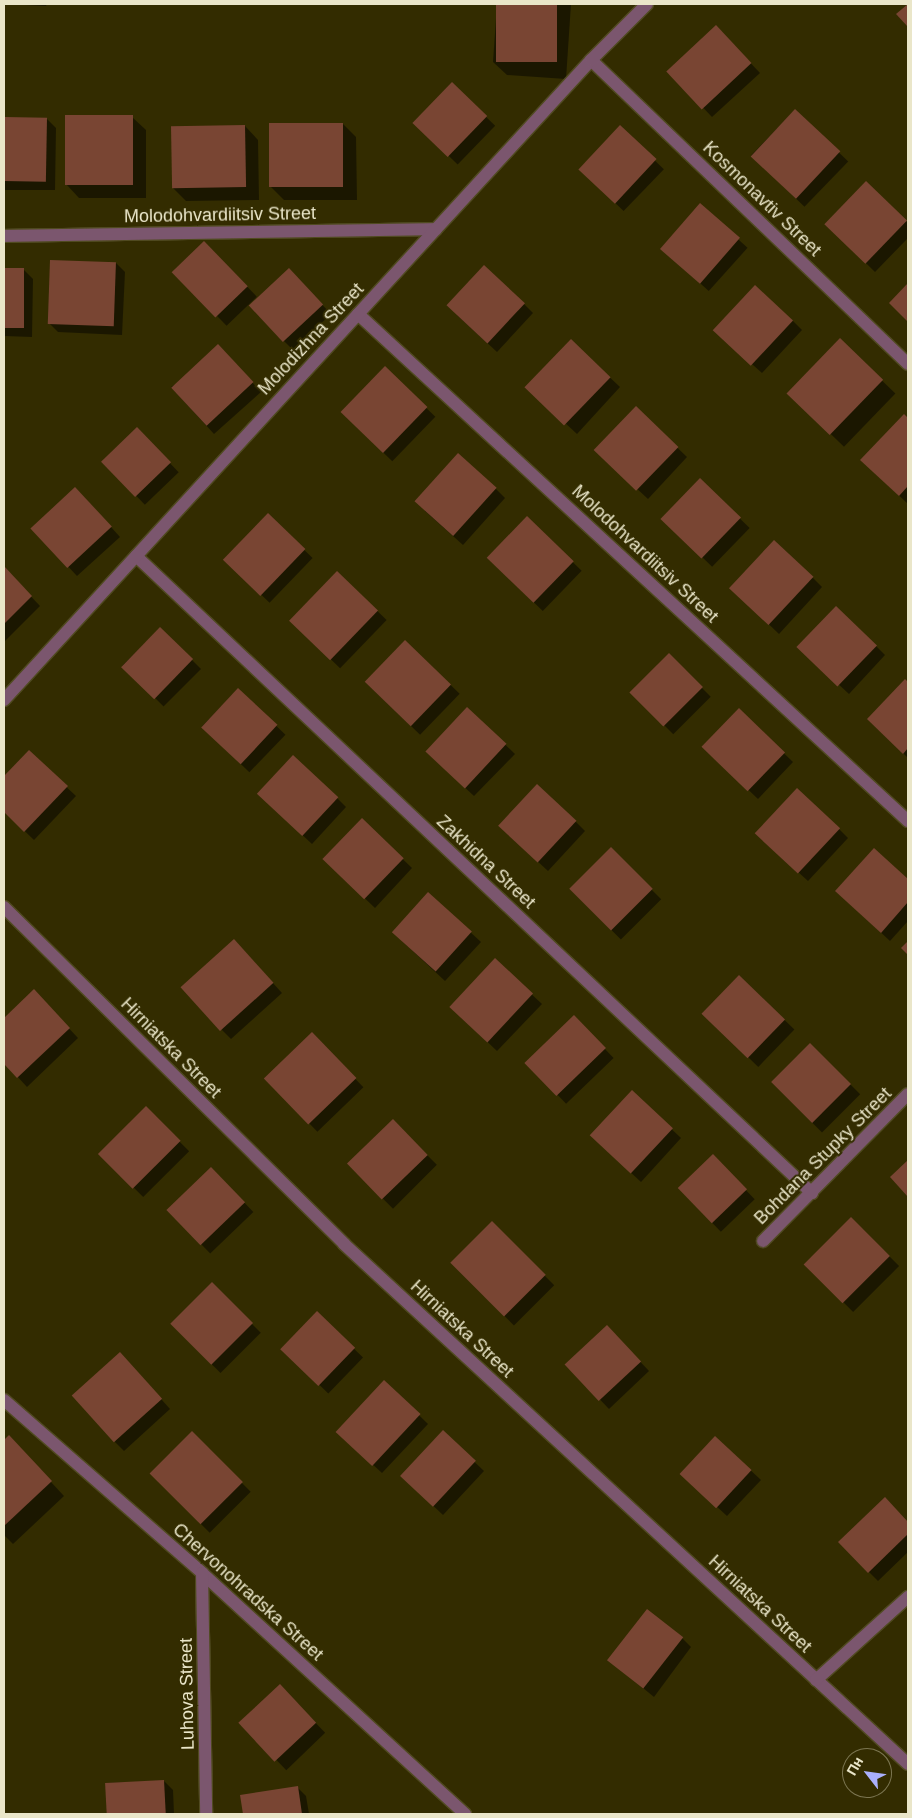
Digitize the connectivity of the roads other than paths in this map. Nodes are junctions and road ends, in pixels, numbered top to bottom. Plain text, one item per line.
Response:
1 (647, 4) edge
2 (591, 60) junction
3 (436, 229) junction
4 (4, 236) edge
5 (358, 314) junction
6 (908, 364) edge
7 (136, 556) junction
8 (4, 700) edge
9 (908, 820) edge
10 (4, 907) edge
11 (908, 1094) edge
12 (812, 1193) junction
13 (763, 1242) dead end
14 (4, 1400) edge
15 (202, 1573) junction
16 (908, 1597) edge
17 (816, 1680) junction
18 (908, 1764) edge
19 (206, 1814) edge
20 (465, 1814) edge

1 - 2 street, Molodizhna Street
2 - 3 street, Molodizhna Street
2 - 6 street, Kosmonavtiv Street
3 - 4 street, Molodohvardiitsiv Street
3 - 5 street, Molodizhna Street
5 - 7 street, Molodizhna Street
5 - 9 street, Molodohvardiitsiv Street
7 - 8 street, Molodizhna Street
7 - 12 street, Zakhidna Street
10 - 17 street, Hirniatska Street
11 - 12 street, Bohdana Stupky Street
12 - 13 street, Bohdana Stupky Street
14 - 15 street, Chervonohradska Street
15 - 19 street, Luhova Street
15 - 20 street, Chervonohradska Street
16 - 17 street
17 - 18 street, Hirniatska Street

